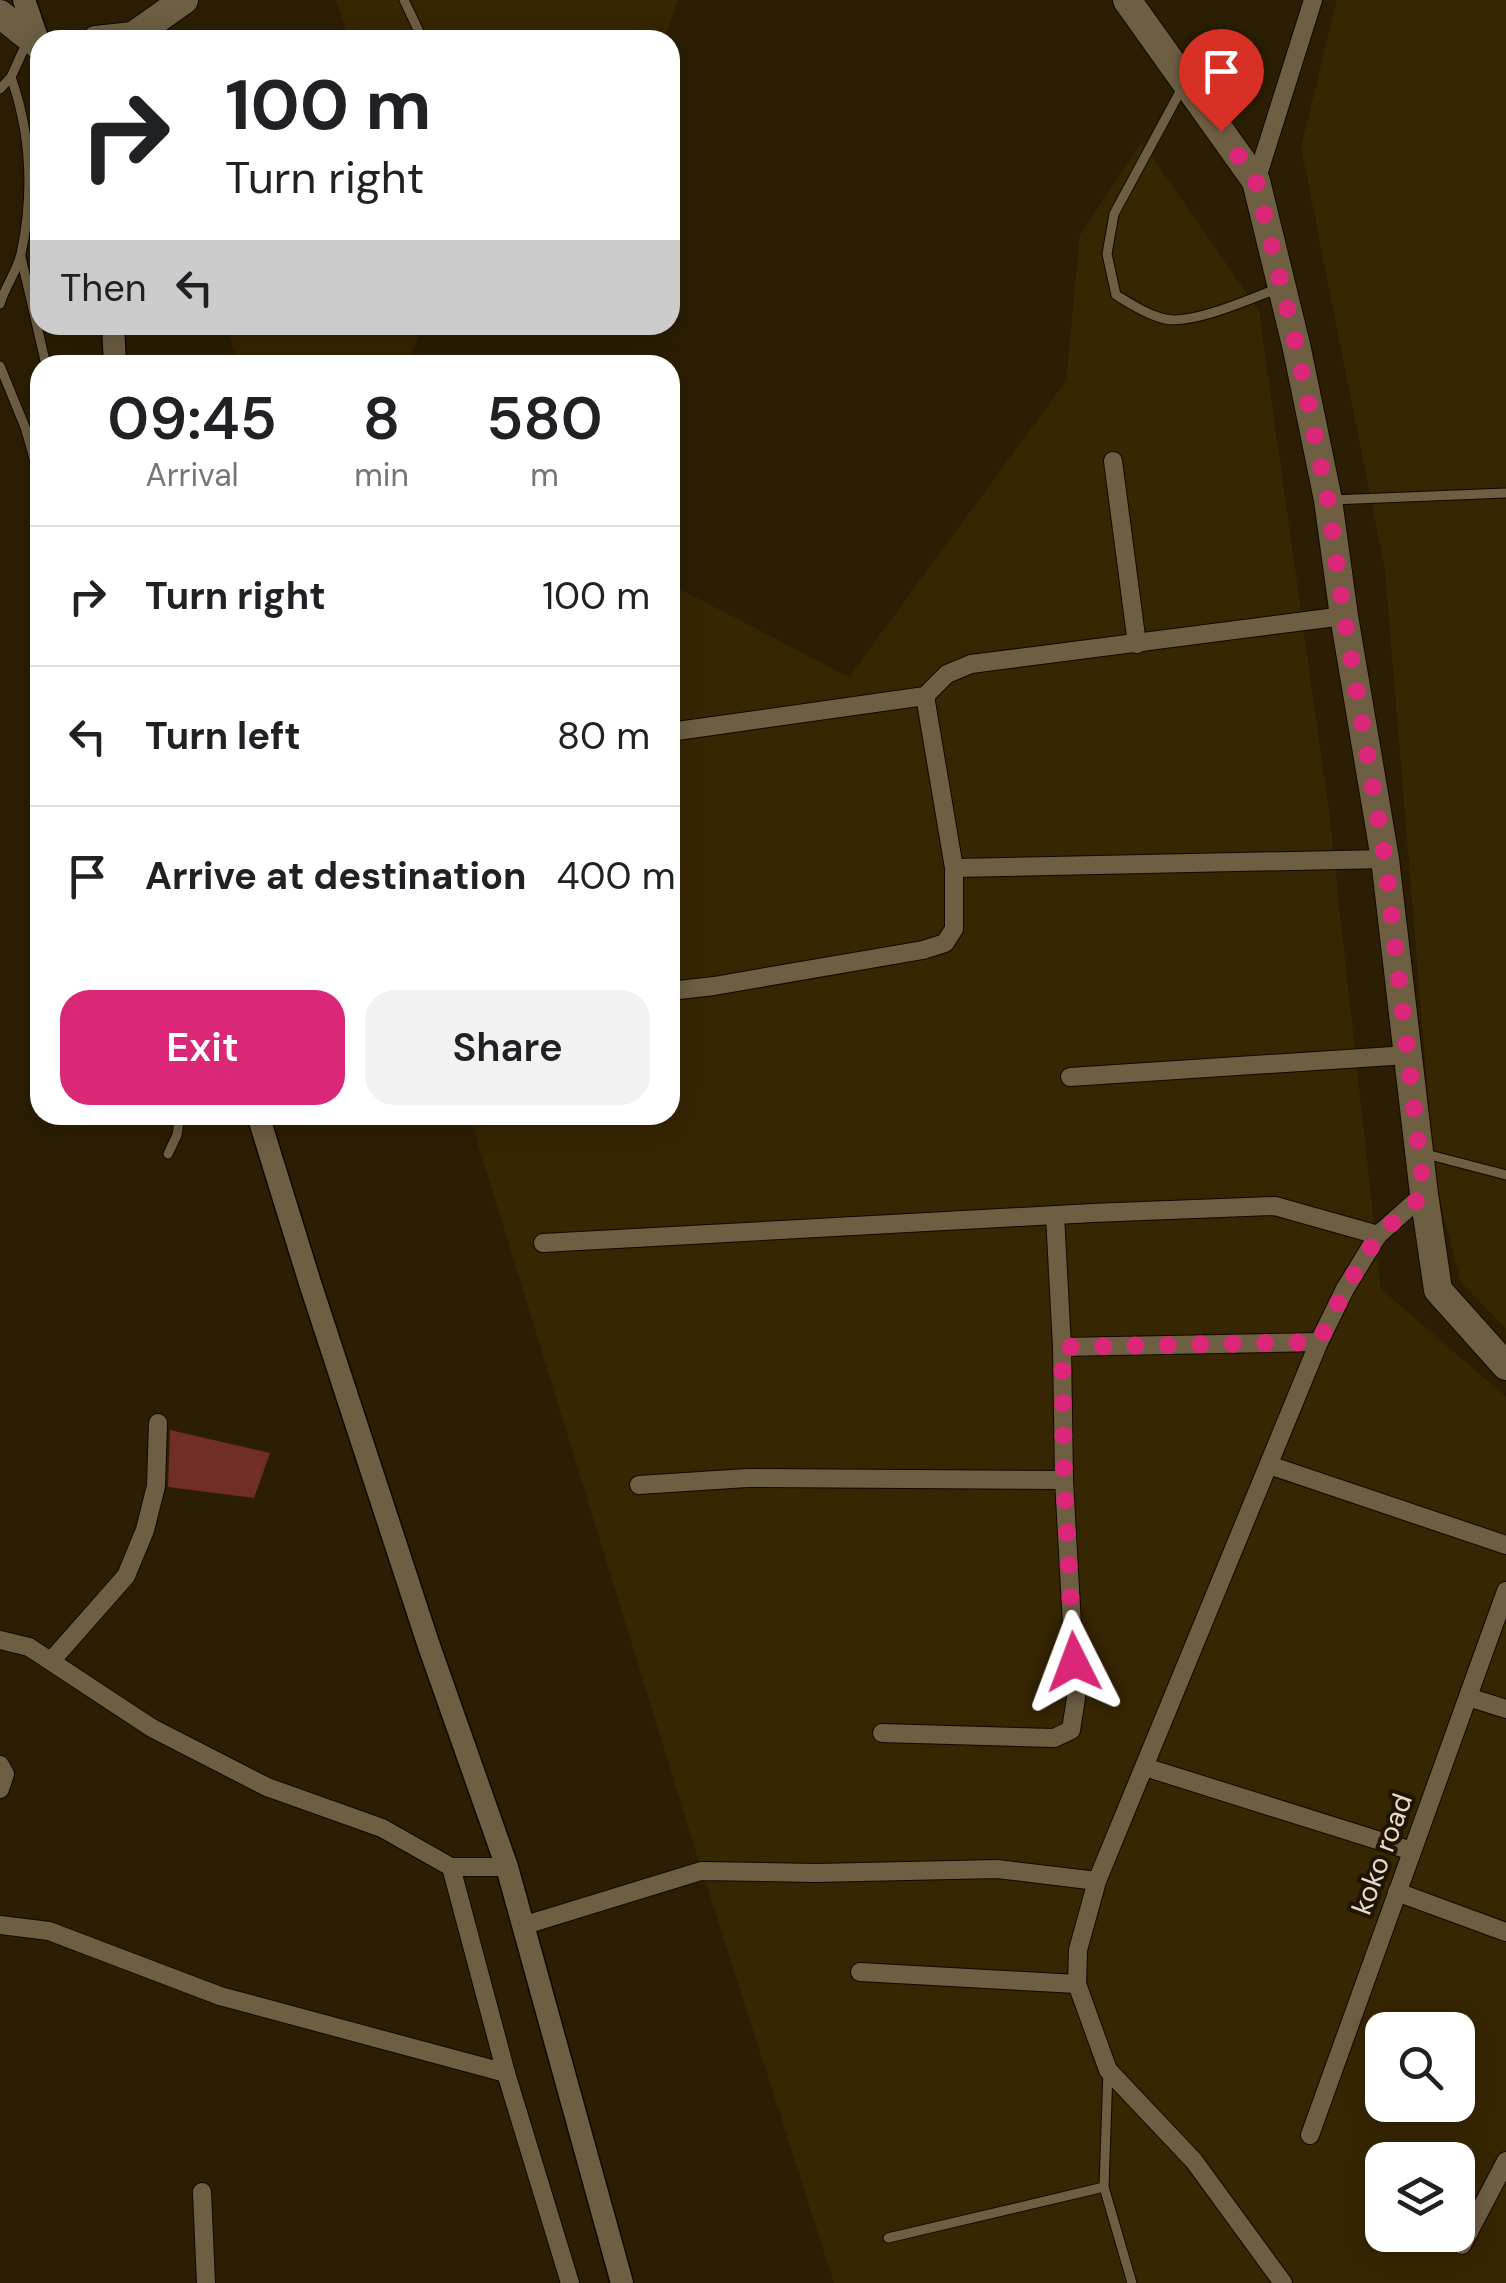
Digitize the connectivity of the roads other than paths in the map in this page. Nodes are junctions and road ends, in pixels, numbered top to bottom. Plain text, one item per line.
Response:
1 (24, 0) edge
2 (184, 0) edge
3 (404, 0) edge
4 (1314, 0) edge
5 (1132, 3) edge
6 (0, 14) edge
7 (33, 30) edge
8 (142, 30) edge
9 (418, 30) edge
10 (30, 38) edge
11 (30, 52) edge
12 (11, 77) junction
13 (1186, 81) junction
14 (0, 89) edge
15 (30, 170) edge
16 (1256, 181) junction
17 (30, 183) edge
18 (20, 257) junction
19 (1282, 287) junction
20 (30, 299) edge
21 (0, 304) edge
22 (0, 366) edge
23 (30, 445) edge
24 (1113, 461) dead end
25 (1506, 493) edge
26 (1328, 500) junction
27 (1344, 616) junction
28 (1136, 644) junction
29 (926, 696) junction
30 (680, 731) edge
31 (1385, 859) junction
32 (954, 868) junction
33 (680, 990) edge
34 (1408, 1055) junction
35 (1070, 1077) dead end
36 (179, 1125) edge
37 (261, 1125) edge
38 (1419, 1152) junction
39 (168, 1154) dead end
40 (1506, 1175) edge
41 (1424, 1194) junction
42 (1055, 1215) junction
43 (1378, 1236) junction
44 (543, 1243) dead end
45 (1319, 1342) junction
46 (1062, 1347) junction
47 (1506, 1366) edge
48 (158, 1423) dead end
49 (1269, 1464) junction
50 (1064, 1480) junction
51 (639, 1485) dead end
52 (1506, 1545) edge
53 (1506, 1591) edge
54 (0, 1640) edge
55 (52, 1660) junction
56 (1468, 1696) junction
57 (1506, 1709) edge
58 (882, 1733) dead end
59 (0, 1764) edge
60 (1144, 1766) junction
61 (0, 1789) edge
62 (1412, 1852) junction
63 (450, 1867) junction
64 (507, 1867) junction
65 (1097, 1881) junction
66 (1397, 1892) junction
67 (0, 1925) edge
68 (522, 1926) junction
69 (1506, 1932) edge
70 (860, 1972) dead end
71 (1077, 1984) junction
72 (1108, 2070) junction
73 (506, 2074) junction
74 (1310, 2135) dead end
75 (1506, 2161) edge
76 (1104, 2187) junction
77 (202, 2192) dead end
78 (1475, 2219) edge
79 (888, 2238) dead end
80 (206, 2283) edge
81 (570, 2283) edge
82 (622, 2283) edge
83 (1132, 2283) edge
84 (1282, 2283) edge

1 - 7 street
2 - 8 main road
3 - 9 lane
4 - 16 street
5 - 13 main road
6 - 10 main road
11 - 12 lane
12 - 14 lane
12 - 15 lane
13 - 16 main road
13 - 19 lane
16 - 19 main road
17 - 18 lane
18 - 20 lane
18 - 21 lane
19 - 26 main road
22 - 23 lane
24 - 28 street
25 - 26 lane
26 - 27 main road
27 - 28 street
27 - 31 main road
28 - 29 street
29 - 30 street
29 - 32 street
31 - 32 street
31 - 34 main road
32 - 33 street
34 - 35 street
34 - 38 main road
36 - 39 lane
37 - 64 street
38 - 40 lane
38 - 41 main road
41 - 43 street
41 - 47 main road
42 - 43 street
42 - 44 street
42 - 46 street
43 - 45 street
45 - 46 street
45 - 49 street
46 - 50 street
48 - 55 street
49 - 52 street
49 - 60 street
50 - 51 street
50 - 58 street
53 - 56 street, koko road
54 - 55 street
55 - 63 street
56 - 57 street
56 - 62 street, koko road
59 - 61 street
60 - 62 street
60 - 65 street
62 - 66 street, koko road
63 - 64 street
63 - 73 street
64 - 68 street
65 - 68 street
65 - 71 street
66 - 69 street
66 - 74 street, koko road
67 - 73 street
68 - 82 street
70 - 71 street
71 - 72 street
72 - 76 lane
72 - 84 street
73 - 81 street
75 - 78 street
76 - 79 lane
76 - 83 lane
77 - 80 street

